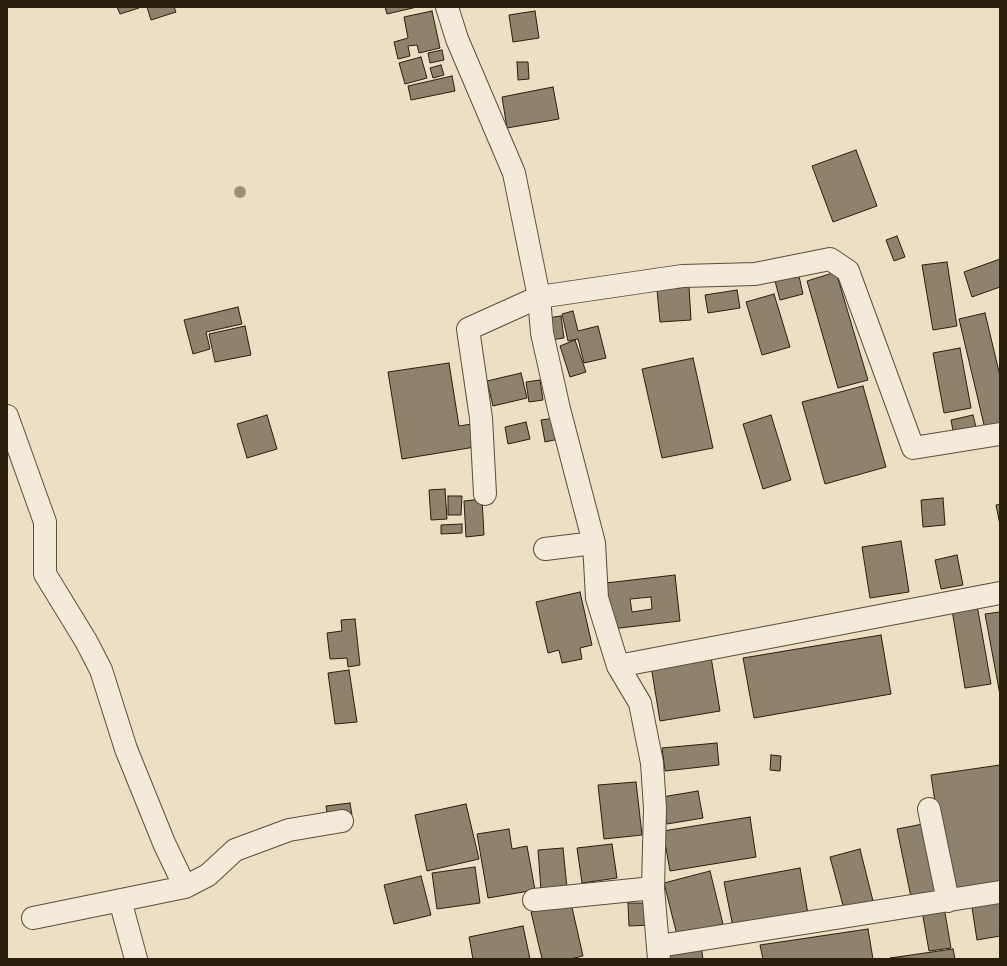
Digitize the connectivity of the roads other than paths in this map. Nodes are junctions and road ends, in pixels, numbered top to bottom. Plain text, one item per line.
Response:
1 (448, 7) edge
2 (539, 297) junction
3 (7, 416) edge
4 (1000, 434) edge
5 (485, 494) dead end
6 (594, 542) junction
7 (545, 549) dead end
8 (1000, 593) edge
9 (618, 666) junction
10 (929, 809) dead end
11 (342, 821) dead end
12 (185, 887) junction
13 (653, 888) junction
14 (1000, 892) edge
15 (120, 900) junction
16 (534, 900) dead end
17 (948, 901) junction
18 (33, 918) dead end
19 (660, 953) edge
20 (136, 959) edge

1 - 2 street
2 - 4 street
2 - 5 street
2 - 6 street
3 - 12 street
6 - 7 street
6 - 9 street
8 - 9 street
9 - 13 street
10 - 17 street
11 - 12 street
12 - 15 street
13 - 16 street
13 - 19 street
14 - 17 street
15 - 18 street
15 - 20 street
17 - 19 street

